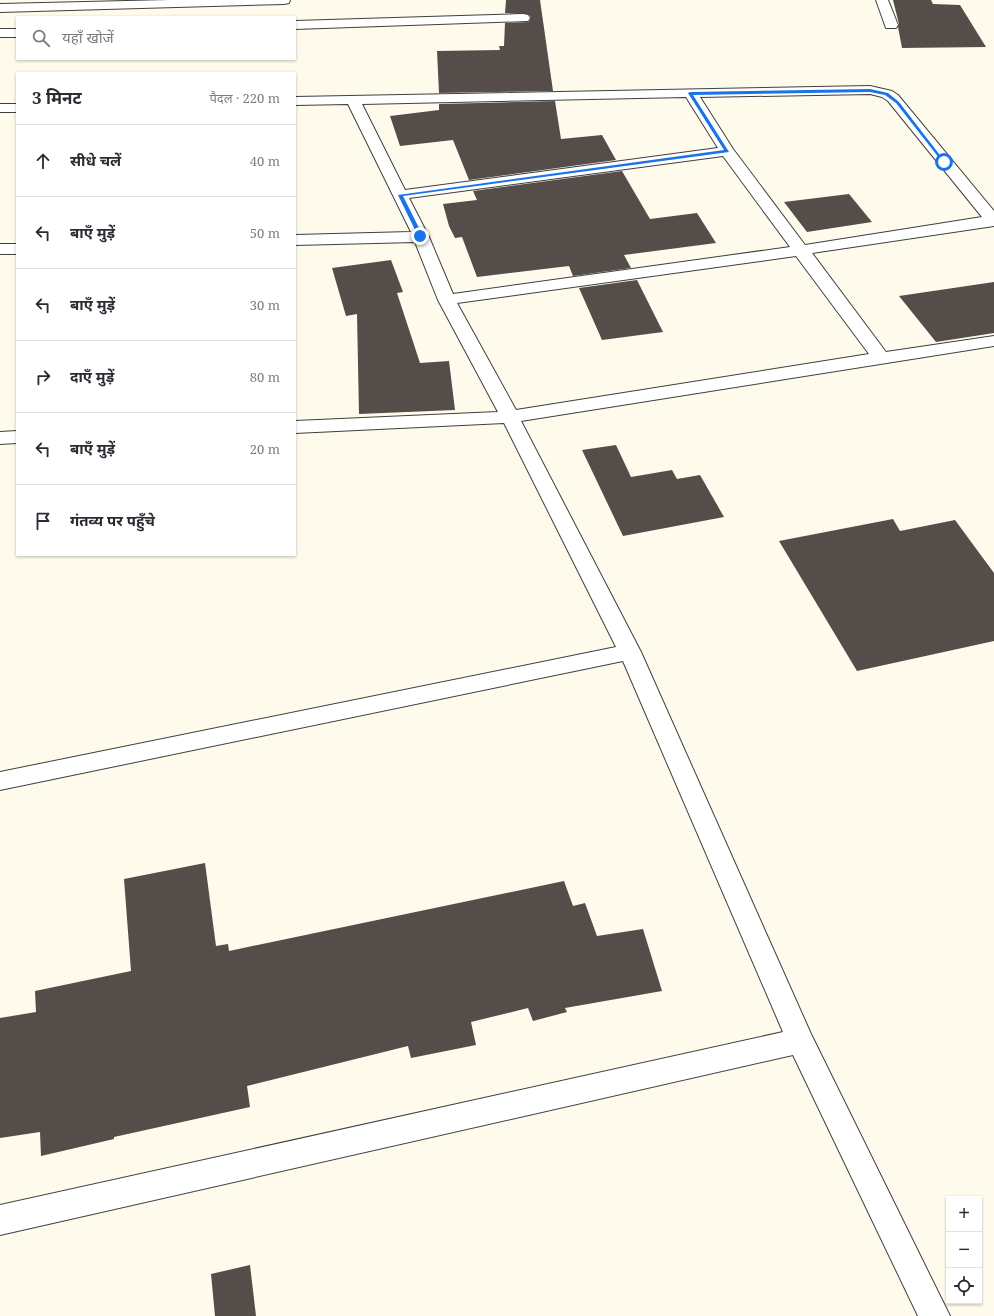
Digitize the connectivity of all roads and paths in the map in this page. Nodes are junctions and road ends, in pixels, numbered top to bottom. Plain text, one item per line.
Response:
1 (284, 0) edge
2 (882, 0) edge
3 (0, 8) edge
4 (105, 8) edge
5 (523, 18) dead end
6 (296, 25) edge
7 (891, 25) dead end
8 (0, 33) edge
9 (16, 33) edge
10 (690, 93) junction
11 (353, 100) junction
12 (296, 101) edge
13 (0, 108) edge
14 (16, 108) edge
15 (727, 151) junction
16 (400, 195) junction
17 (994, 221) edge
18 (420, 236) junction
19 (296, 240) edge
20 (16, 249) edge
21 (0, 250) edge
22 (802, 250) junction
23 (447, 300) junction
24 (994, 341) edge
25 (881, 358) junction
26 (510, 417) junction
27 (296, 427) edge
28 (0, 438) edge
29 (16, 438) edge
30 (630, 652) junction
31 (0, 781) edge
32 (800, 1041) junction
33 (0, 1220) edge
34 (934, 1316) edge

1 - 4 street
2 - 7 street
3 - 4 street
5 - 6 street
8 - 9 street
10 - 11 street
10 - 15 street
10 - 17 street
11 - 12 street
11 - 16 street
13 - 14 street
15 - 16 street
15 - 22 street
16 - 18 street
17 - 22 street
18 - 19 street
18 - 23 street
20 - 21 street
22 - 23 street
22 - 25 street
23 - 26 street
24 - 25 street
25 - 26 street
26 - 27 street
26 - 30 street
28 - 29 street
30 - 31 street
30 - 32 street
32 - 33 street
32 - 34 street

